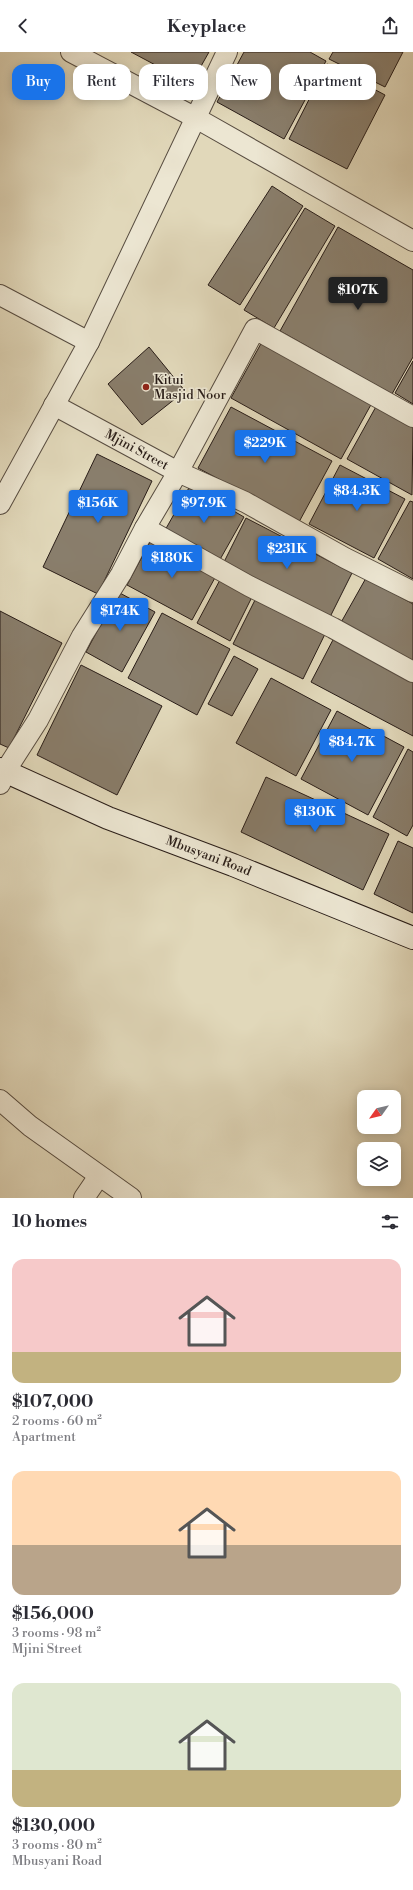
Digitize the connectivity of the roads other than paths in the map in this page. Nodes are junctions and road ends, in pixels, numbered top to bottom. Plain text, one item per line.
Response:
1 (71, 52) edge
2 (227, 52) edge
3 (196, 118) junction
4 (413, 241) edge
5 (0, 295) edge
6 (89, 342) junction
7 (54, 405) junction
8 (413, 417) edge
9 (178, 472) junction
10 (0, 504) edge
11 (145, 528) junction
12 (413, 592) edge
13 (413, 672) edge
14 (2, 774) edge
15 (413, 938) edge
16 (0, 1100) edge
17 (99, 1176) junction
18 (84, 1198) edge
19 (131, 1198) edge

1 - 3 street
2 - 3 street
3 - 4 street
3 - 6 street
5 - 6 street
6 - 7 street
7 - 9 street, Mjini Street
7 - 10 street
8 - 9 street
9 - 11 street
9 - 12 street, Mjini Street
11 - 13 street
11 - 14 street
14 - 15 street, Mbusyani Road
16 - 17 street
17 - 18 street
17 - 19 street

